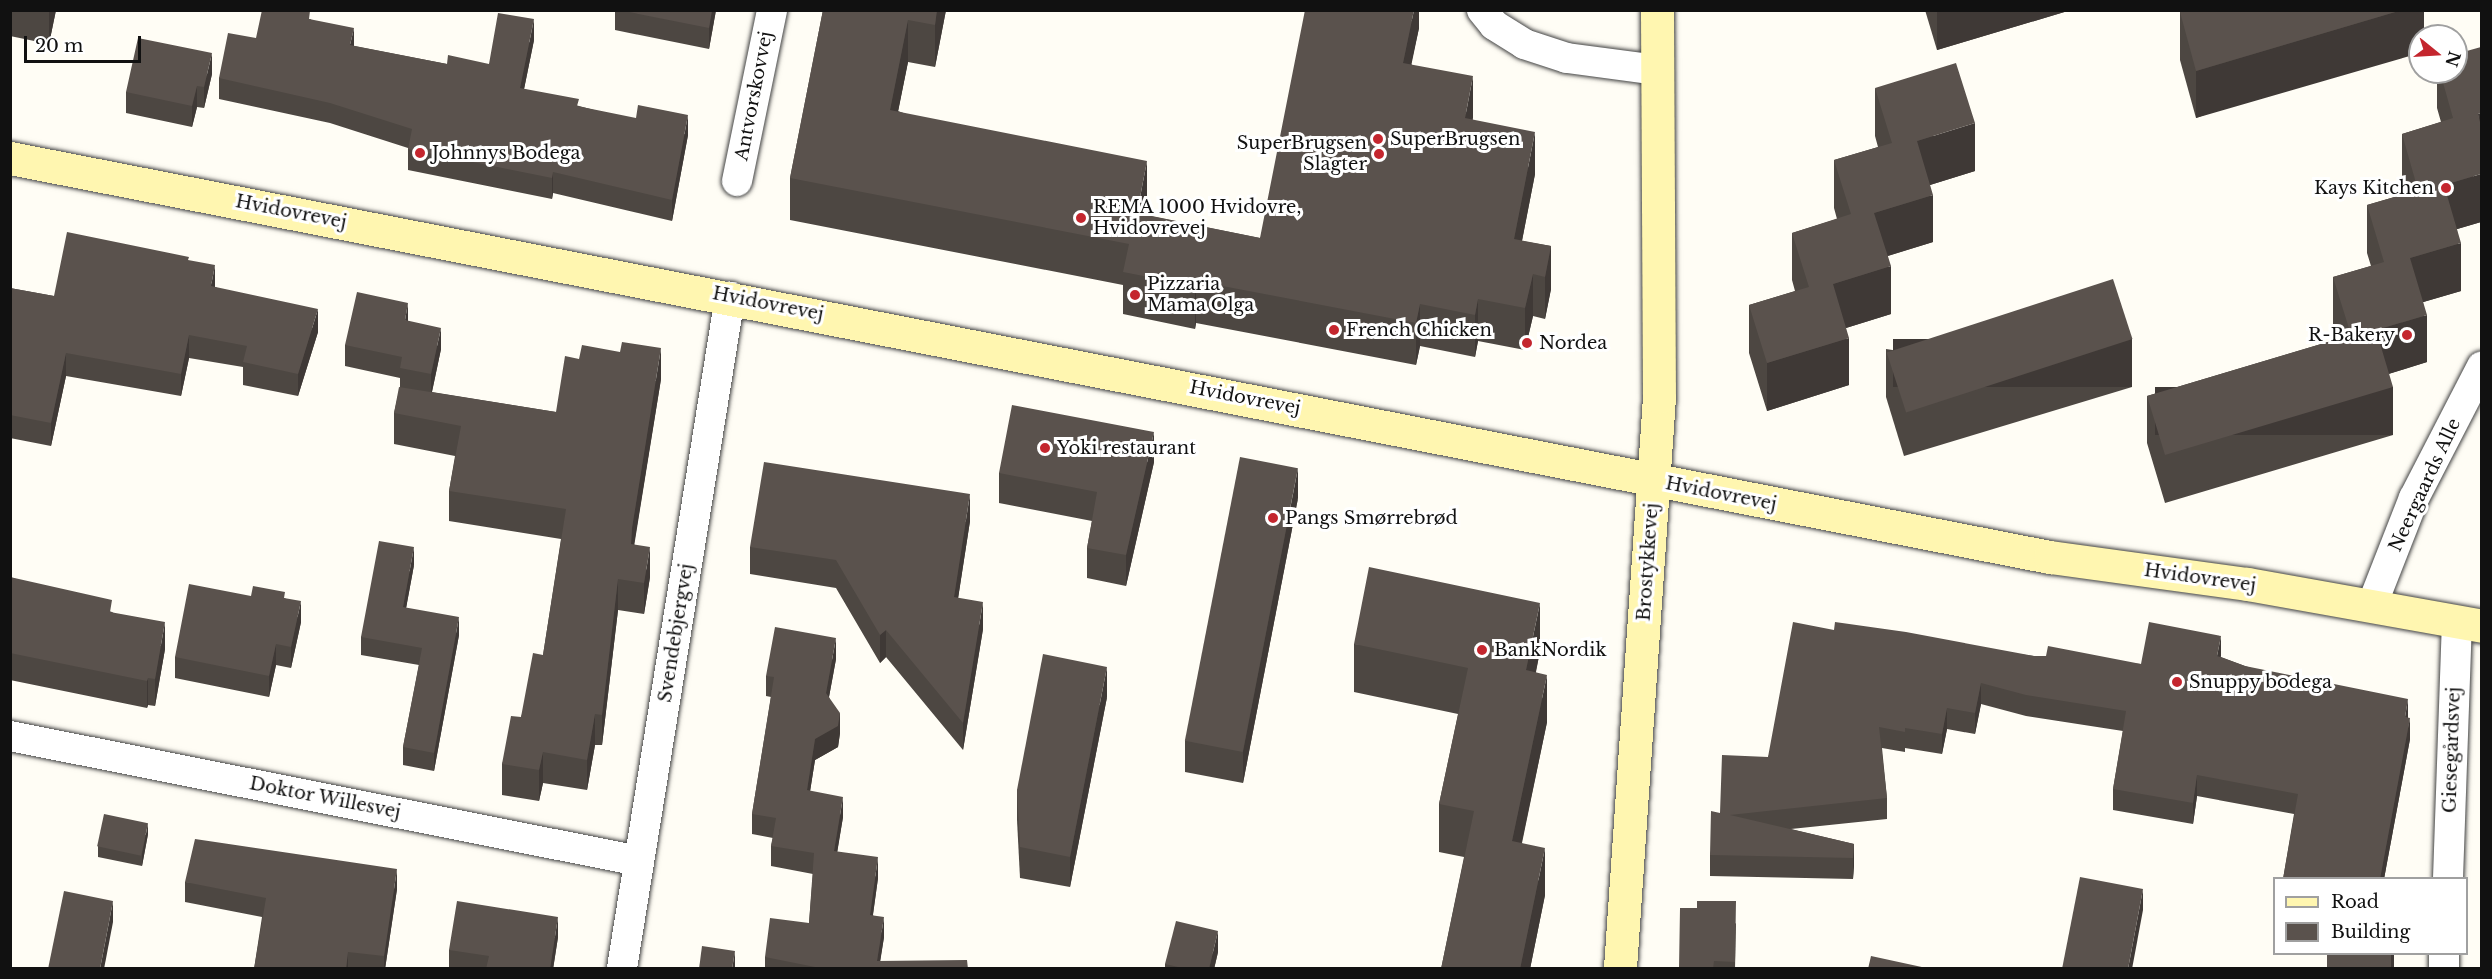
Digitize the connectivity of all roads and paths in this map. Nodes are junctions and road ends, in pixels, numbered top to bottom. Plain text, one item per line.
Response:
1 (772, 10) edge
2 (1482, 10) edge
3 (1657, 10) edge
4 (1658, 70) junction
5 (10, 158) edge
6 (737, 181) dead end
7 (730, 297) junction
8 (2481, 366) edge
9 (1654, 480) junction
10 (2372, 605) junction
11 (2469, 623) edge
12 (10, 736) edge
13 (639, 861) junction
14 (2448, 877) edge
15 (622, 969) edge
16 (1620, 969) edge

1 - 6 street, Antvorskovvej
2 - 4 street
3 - 4 street, Brostykkevej
4 - 9 street, Brostykkevej
5 - 7 street, Hvidovrevej
7 - 9 street, Hvidovrevej
7 - 13 street, Svendebjergvej
8 - 10 street, Neergaards Alle
9 - 10 street, Hvidovrevej
9 - 16 street, Brostykkevej
10 - 11 street, Hvidovrevej
11 - 14 street, Giesegårdsvej
12 - 13 street, Doktor Willesvej
13 - 15 street, Svendebjergvej

